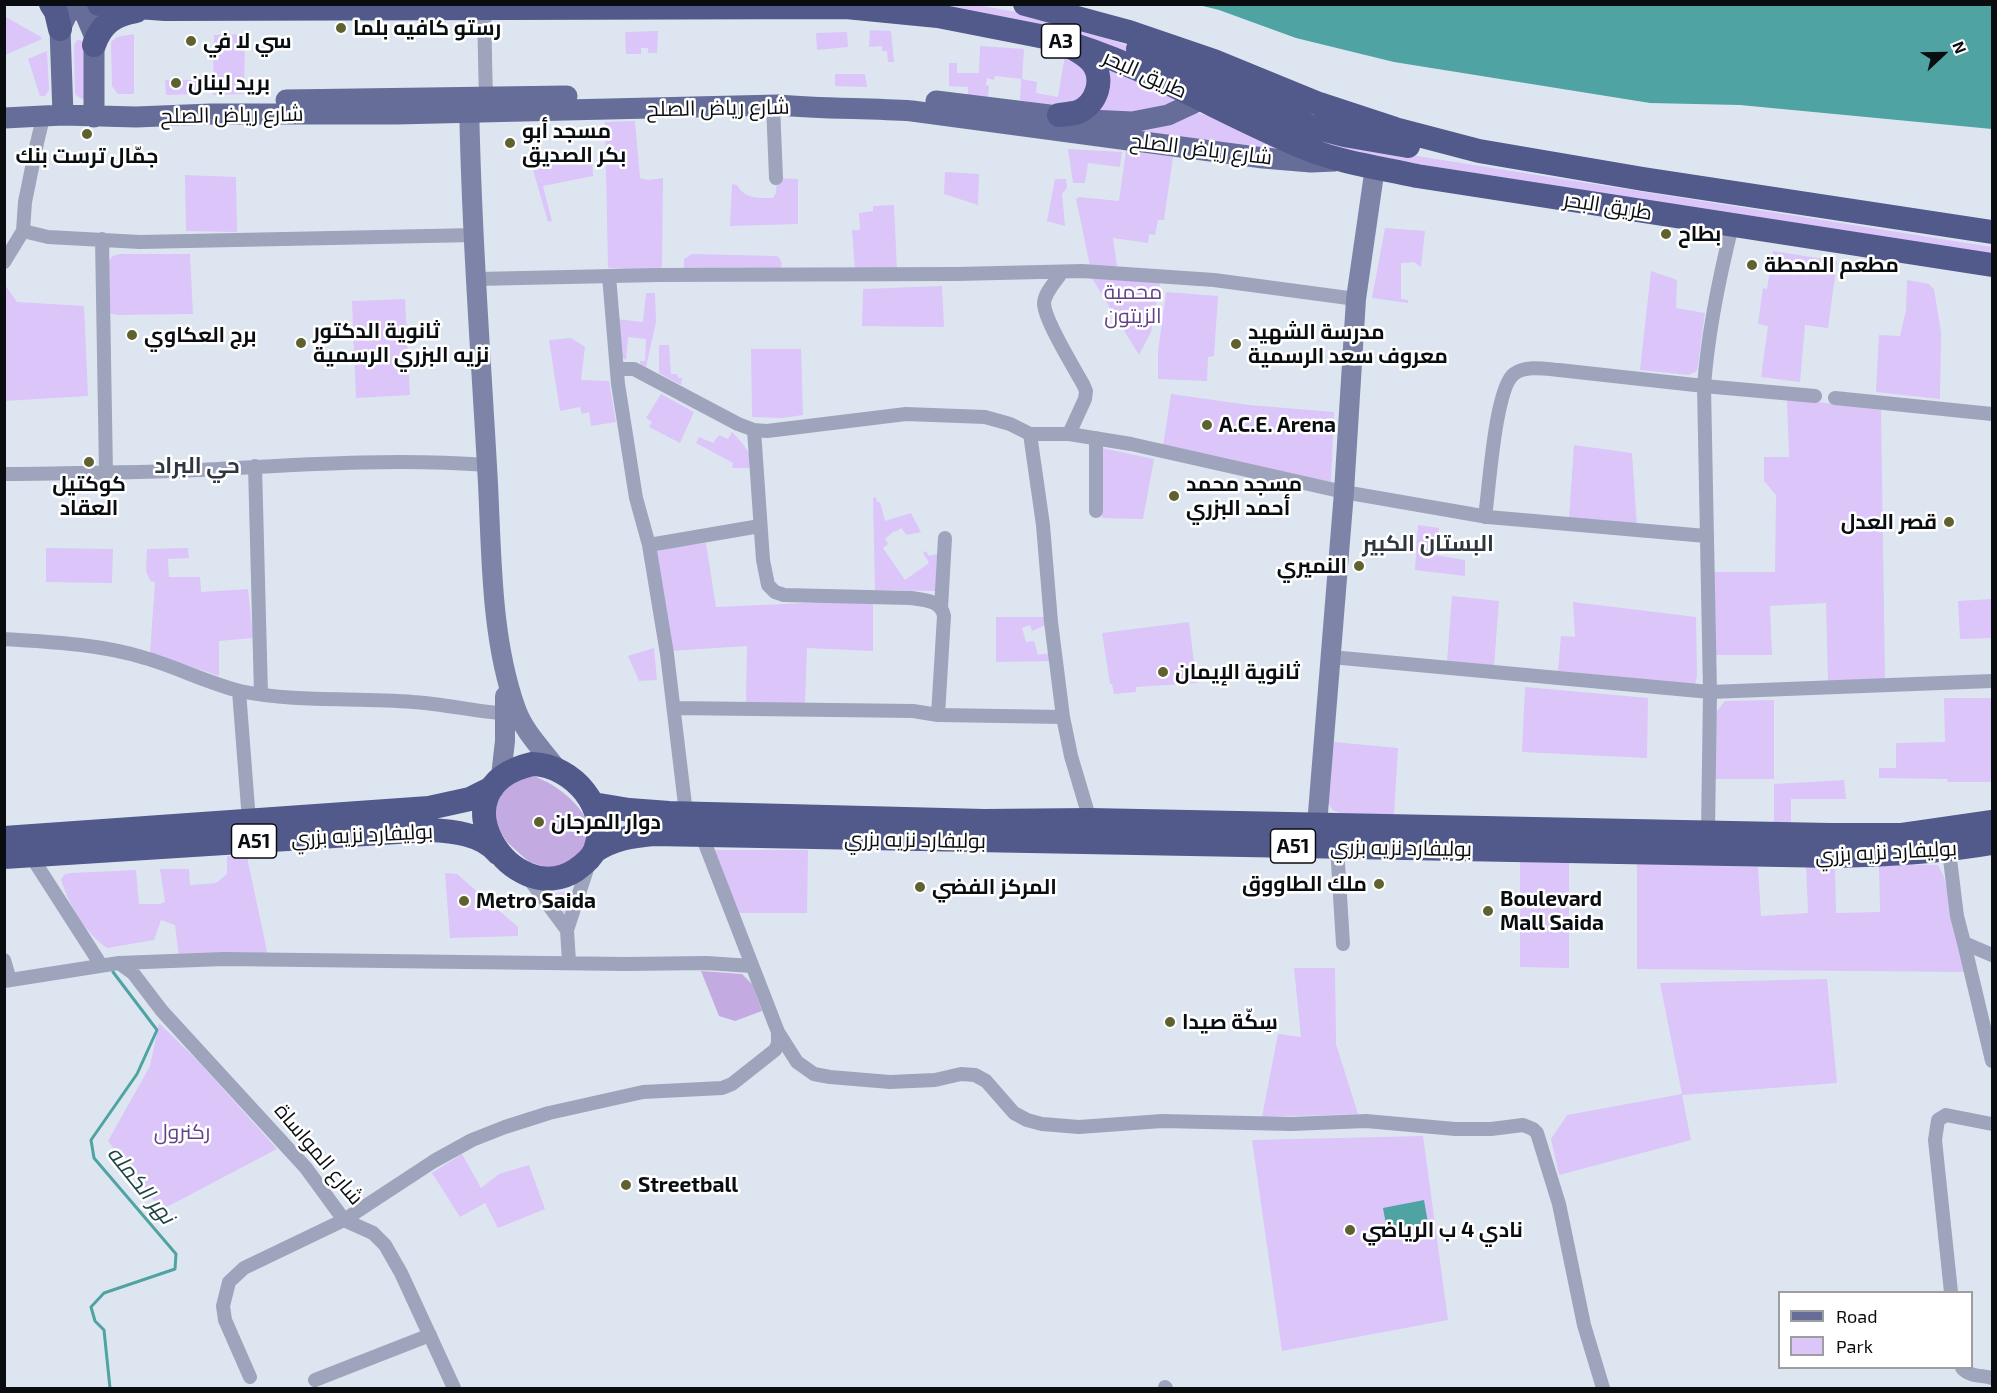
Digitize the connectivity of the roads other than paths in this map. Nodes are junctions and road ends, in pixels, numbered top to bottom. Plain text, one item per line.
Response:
1 (51, 4) edge
2 (76, 4) edge
3 (81, 4) edge
4 (99, 4) edge
5 (1025, 4) edge
6 (578, 7) edge
7 (154, 9) junction
8 (484, 9) junction
9 (1095, 22) junction
10 (60, 32) junction
11 (1054, 39) junction
12 (94, 40) junction
13 (1187, 81) junction
14 (1200, 99) junction
15 (1229, 99) junction
16 (477, 104) junction
17 (773, 105) junction
18 (4, 106) edge
19 (94, 110) junction
20 (58, 112) junction
21 (4, 118) edge
22 (1048, 119) junction
23 (1479, 151) junction
24 (1366, 165) junction
25 (776, 178) dead end
26 (1732, 226) junction
27 (23, 231) junction
28 (1992, 232) edge
29 (475, 235) junction
30 (102, 239) junction
31 (4, 262) edge
32 (1992, 265) edge
33 (1062, 272) junction
34 (609, 276) junction
35 (477, 279) junction
36 (1356, 298) junction
37 (617, 369) junction
38 (1704, 386) junction
39 (1815, 396) dead end
40 (1834, 398) dead end
41 (1992, 414) edge
42 (754, 430) junction
43 (1030, 434) junction
44 (1069, 434) junction
45 (1096, 438) junction
46 (487, 465) junction
47 (255, 466) junction
48 (106, 473) junction
49 (4, 474) edge
50 (1344, 492) junction
51 (1096, 511) dead end
52 (1485, 517) junction
53 (760, 526) junction
54 (1706, 536) junction
55 (945, 538) dead end
56 (649, 545) junction
57 (941, 608) junction
58 (4, 639) edge
59 (1331, 657) junction
60 (1992, 681) edge
61 (239, 690) junction
62 (1710, 692) junction
63 (261, 694) junction
64 (674, 708) junction
65 (512, 714) junction
66 (938, 716) junction
67 (1063, 717) junction
68 (557, 769) junction
69 (497, 782) junction
70 (593, 804) junction
71 (687, 813) junction
72 (1090, 820) junction
73 (249, 821) junction
74 (1992, 822) edge
75 (1317, 825) junction
76 (1708, 832) junction
77 (702, 836) junction
78 (15, 839) edge
79 (1992, 843) edge
80 (1337, 847) junction
81 (1949, 851) junction
82 (498, 853) junction
83 (592, 855) junction
84 (4, 857) edge
85 (522, 872) junction
86 (567, 930) junction
87 (1964, 943) junction
88 (1343, 944) dead end
89 (1992, 955) edge
90 (4, 960) edge
91 (569, 962) junction
92 (119, 963) junction
93 (100, 965) junction
94 (752, 966) junction
95 (7, 981) edge
96 (778, 1032) junction
97 (1992, 1061) edge
98 (1992, 1124) edge
99 (344, 1220) junction
100 (1951, 1291) edge
101 (430, 1335) junction
102 (1963, 1369) edge
103 (250, 1377) dead end
104 (1992, 1378) edge
105 (315, 1380) dead end
106 (454, 1389) edge
107 (1603, 1389) edge

1 - 10 highway
2 - 10 main road
3 - 12 main road
4 - 7 highway, طريق البحر / A3
5 - 9 highway, طريق البحر / A3
6 - 8 highway, طريق البحر / A3
6 - 11 highway, طريق البحر / A3
7 - 8 highway, طريق البحر / A3
7 - 12 highway
8 - 16 street
9 - 13 highway
9 - 23 highway, طريق البحر / A3
10 - 12 main road
10 - 20 main road
11 - 13 highway, طريق البحر / A3
11 - 22 highway
12 - 19 main road
13 - 14 highway, طريق البحر / A3
13 - 15 highway
14 - 15 highway, طريق البحر / A3
14 - 22 main road, شارع رياض الصلح
15 - 23 highway
15 - 24 highway, طريق البحر / A3
16 - 17 main road, شارع رياض الصلح
16 - 19 main road, شارع رياض الصلح
16 - 22 main road, شارع رياض الصلح
16 - 29 street
17 - 22 main road, شارع رياض الصلح
17 - 25 street
18 - 20 main road, شارع رياض الصلح
19 - 20 main road, شارع رياض الصلح
20 - 21 main road, شارع رياض الصلح
20 - 27 street
22 - 24 main road, شارع رياض الصلح
23 - 28 highway, طريق البحر / A3
24 - 26 highway, طريق البحر / A3
24 - 36 street
26 - 32 highway, طريق البحر / A3
26 - 38 street
27 - 30 street
27 - 31 street
29 - 30 street
29 - 35 street
30 - 48 street
33 - 34 street
33 - 36 street
33 - 44 street
34 - 35 street
34 - 37 street
35 - 46 street
36 - 50 street
37 - 42 street
37 - 56 street
38 - 39 street
38 - 52 street
38 - 54 street
40 - 41 street
42 - 43 street
42 - 53 street
43 - 44 street
43 - 67 street
44 - 45 street
45 - 50 street
45 - 51 street
46 - 47 street
46 - 65 street
47 - 48 street
47 - 63 street
48 - 49 street
50 - 52 street
50 - 59 street
52 - 54 street
53 - 56 street
53 - 57 street
54 - 62 street
55 - 57 street
56 - 64 street
57 - 66 street
58 - 61 street
59 - 62 street
59 - 75 street
60 - 62 street
61 - 63 street
61 - 73 street
62 - 76 street
63 - 65 street
64 - 66 street
64 - 71 street
65 - 68 street
65 - 69 street
66 - 67 street
67 - 72 street
68 - 69 highway, A51
68 - 70 highway
69 - 73 highway, بوليفارد نزيه بزري / A51
69 - 82 highway, A51
70 - 71 highway, بوليفارد نزيه بزري / A51
70 - 83 highway
71 - 72 highway, بوليفارد نزيه بزري / A51
72 - 75 highway, بوليفارد نزيه بزري / A51
73 - 78 highway, بوليفارد نزيه بزري / A51
74 - 76 highway, بوليفارد نزيه بزري / A51
75 - 76 highway, بوليفارد نزيه بزري / A51
77 - 80 highway, بوليفارد نزيه بزري / A51
77 - 83 highway, بوليفارد نزيه بزري / A51
77 - 94 street
78 - 82 highway, بوليفارد نزيه بزري / A51
78 - 84 highway, بوليفارد نزيه بزري / A51
78 - 93 street
79 - 81 highway, بوليفارد نزيه بزري / A51
80 - 81 highway, بوليفارد نزيه بزري / A51
80 - 88 street
81 - 87 street
82 - 85 highway, A51
83 - 85 highway, A51
83 - 86 street
85 - 86 street
86 - 91 street
87 - 89 street
87 - 97 street
90 - 95 street
91 - 92 street
91 - 94 street
92 - 93 street
92 - 99 street, شارع المواساة
93 - 95 street
94 - 96 street
96 - 99 street
96 - 107 street
98 - 100 street
99 - 101 street, شارع المواساة
99 - 103 street
101 - 105 street
101 - 106 street, شارع المواساة
102 - 104 street

